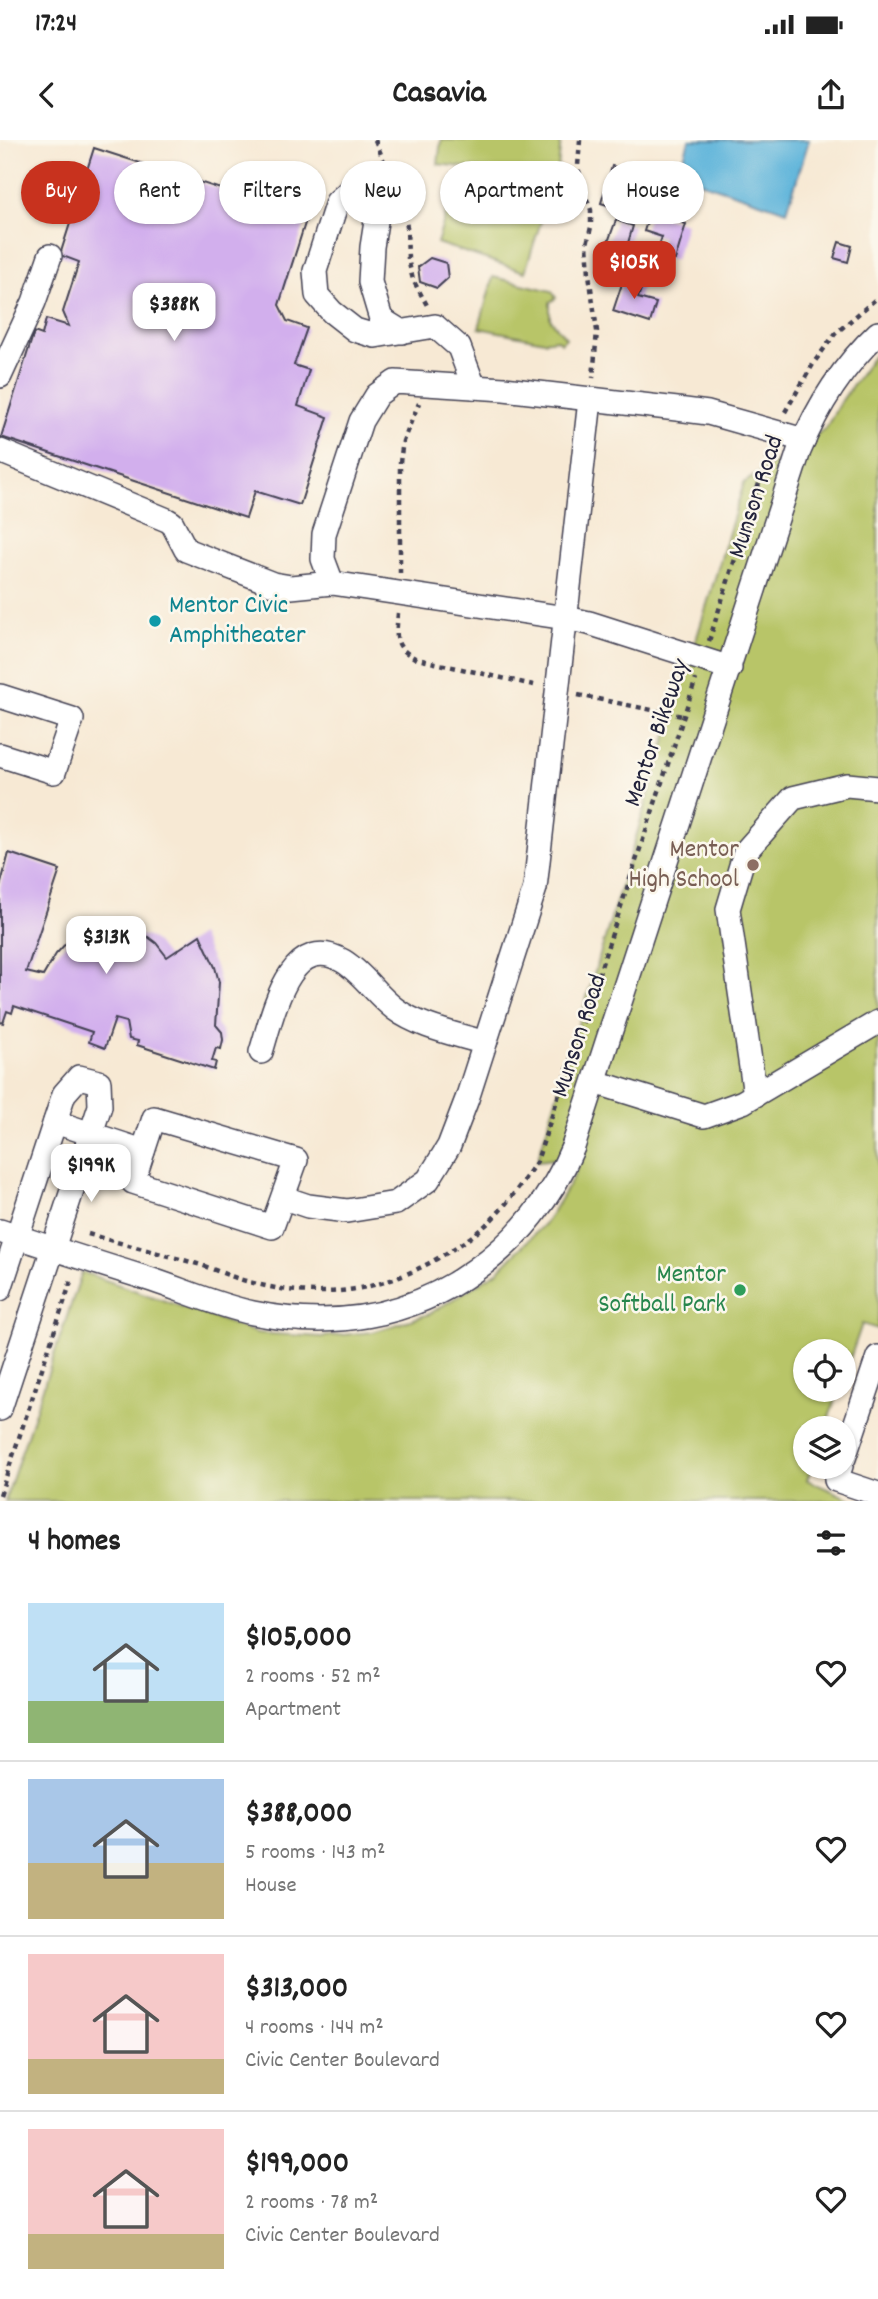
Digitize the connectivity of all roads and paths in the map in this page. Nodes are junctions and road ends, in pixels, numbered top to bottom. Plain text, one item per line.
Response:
1 (374, 140) edge
2 (580, 140) edge
3 (50, 256) dead end
4 (878, 296) edge
5 (435, 327) junction
6 (402, 332) junction
7 (878, 333) edge
8 (0, 376) edge
9 (474, 387) junction
10 (590, 400) junction
11 (775, 433) junction
12 (804, 440) junction
13 (0, 451) edge
14 (332, 583) junction
15 (566, 618) junction
16 (703, 659) junction
17 (730, 668) junction
18 (0, 696) edge
19 (0, 755) edge
20 (878, 788) edge
21 (878, 1021) edge
22 (485, 1043) junction
23 (261, 1052) dead end
24 (595, 1082) junction
25 (755, 1095) junction
26 (55, 1122) junction
27 (91, 1134) junction
28 (143, 1151) junction
29 (284, 1198) junction
30 (9, 1234) edge
31 (85, 1240) dead end
32 (53, 1248) junction
33 (75, 1270) dead end
34 (0, 1289) edge
35 (878, 1357) edge
36 (0, 1409) edge
37 (856, 1422) edge
38 (836, 1479) edge
39 (878, 1494) edge
40 (0, 1496) edge

1 - 5 path
2 - 10 path
3 - 8 street
4 - 11 path, Mentor Bikeway
5 - 6 street
5 - 9 street
6 - 6 street
7 - 12 street, Munson Road
9 - 10 street
9 - 14 street
10 - 11 street
10 - 15 street
11 - 12 street
11 - 16 path, Mentor Bikeway
12 - 17 street, Munson Road
13 - 14 street
14 - 15 street
15 - 16 street
15 - 22 street
16 - 17 street
16 - 31 path, Mentor Bikeway
17 - 24 street, Munson Road
18 - 19 street
20 - 25 street
21 - 25 street
22 - 23 street
22 - 29 street
24 - 25 street
24 - 32 street, Munson Road
26 - 27 street
26 - 27 street
26 - 30 street
27 - 28 street
27 - 32 street
28 - 29 street
28 - 29 street
30 - 32 street, Munson Road
30 - 34 street
32 - 36 street
33 - 40 path
35 - 37 street
38 - 39 street

